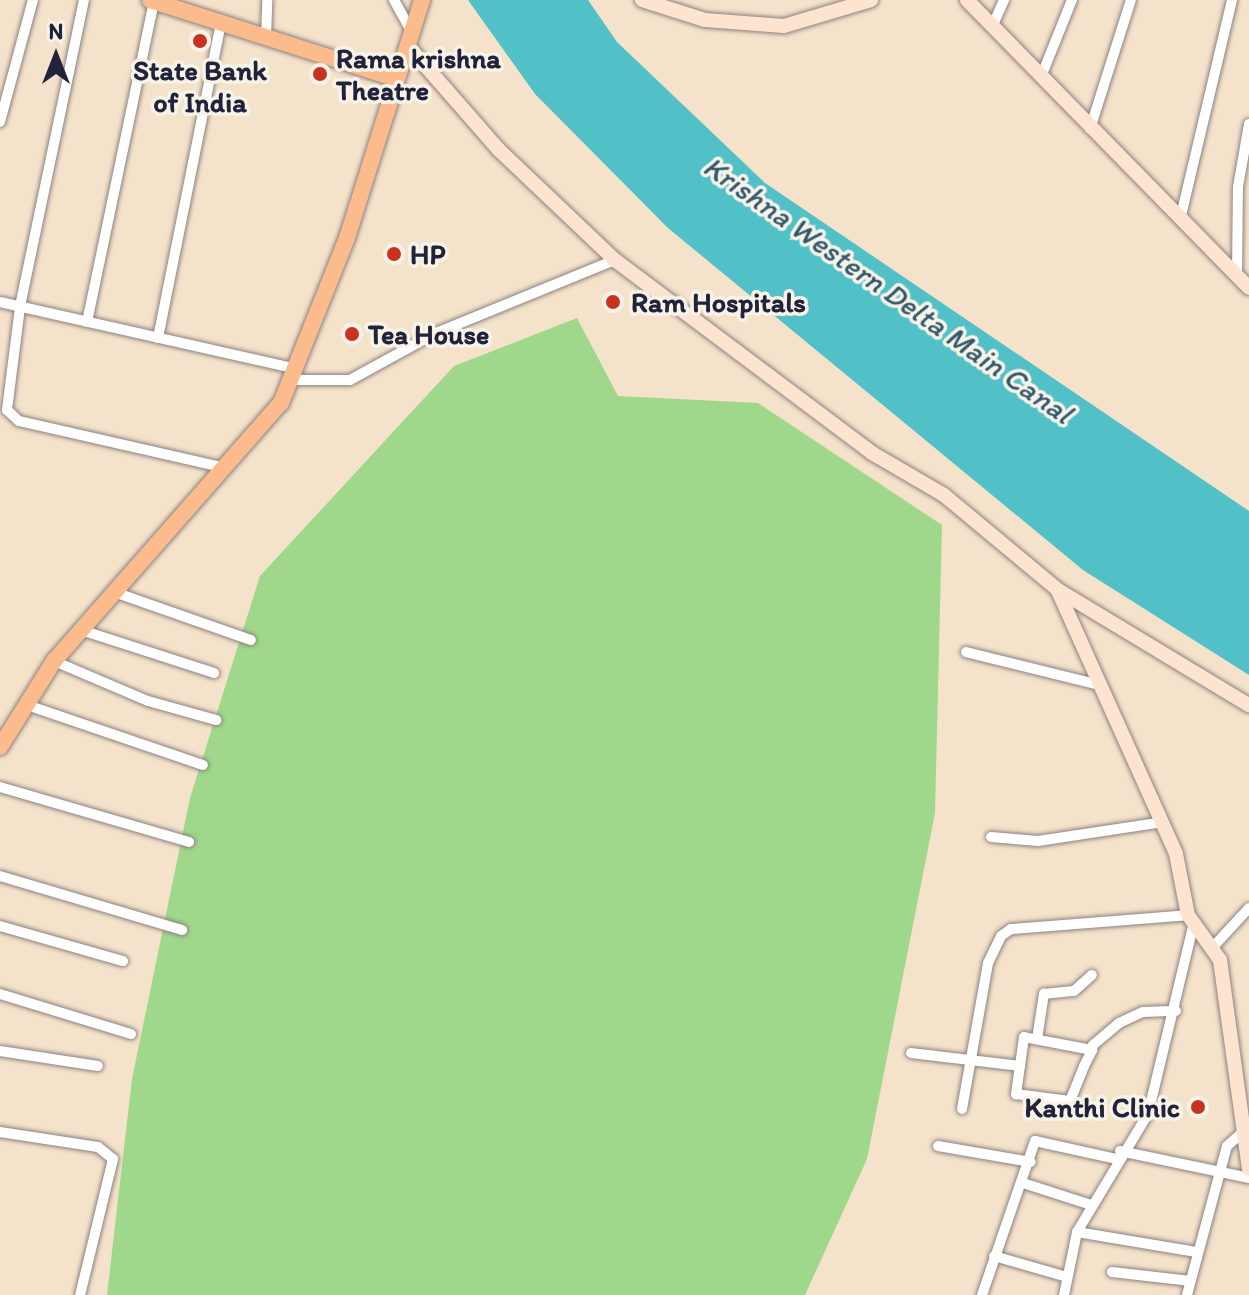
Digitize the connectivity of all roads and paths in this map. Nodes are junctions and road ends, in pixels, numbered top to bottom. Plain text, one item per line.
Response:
1 (33, 0) edge
2 (84, 0) edge
3 (152, 0) edge
4 (267, 0) edge
5 (394, 0) edge
6 (422, 0) edge
7 (642, 0) edge
8 (871, 0) edge
9 (967, 0) edge
10 (1004, 0) edge
11 (1072, 0) edge
12 (1131, 0) edge
13 (1232, 0) edge
14 (221, 23) junction
15 (992, 27) junction
16 (266, 38) junction
17 (410, 39) junction
18 (1041, 77) junction
19 (394, 78) junction
20 (0, 122) edge
21 (1249, 124) edge
22 (1090, 129) junction
23 (1180, 220) junction
24 (615, 260) junction
25 (1237, 276) junction
26 (1249, 288) edge
27 (0, 302) edge
28 (20, 307) junction
29 (87, 322) junction
30 (158, 338) junction
31 (296, 374) junction
32 (228, 468) junction
33 (1058, 590) junction
34 (114, 592) junction
35 (81, 630) junction
36 (251, 640) dead end
37 (966, 652) dead end
38 (54, 661) junction
39 (214, 673) dead end
40 (1095, 684) junction
41 (22, 703) junction
42 (1249, 705) edge
43 (216, 720) dead end
44 (0, 747) edge
45 (203, 765) dead end
46 (0, 787) edge
47 (1163, 822) junction
48 (991, 837) dead end
49 (189, 842) dead end
50 (0, 876) edge
51 (1249, 908) edge
52 (1190, 921) junction
53 (0, 926) edge
54 (182, 930) dead end
55 (1213, 947) junction
56 (123, 961) dead end
57 (1092, 975) dead end
58 (0, 994) edge
59 (1176, 1011) junction
60 (131, 1034) dead end
61 (1037, 1039) junction
62 (1092, 1050) junction
63 (0, 1051) edge
64 (911, 1053) dead end
65 (976, 1057) junction
66 (98, 1066) dead end
67 (1020, 1066) junction
68 (962, 1109) dead end
69 (0, 1132) edge
70 (1242, 1133) junction
71 (938, 1146) dead end
72 (1118, 1155) junction
73 (1031, 1162) junction
74 (1249, 1169) edge
75 (1224, 1177) junction
76 (1249, 1178) edge
77 (1023, 1183) junction
78 (1091, 1205) junction
79 (1077, 1232) junction
80 (1196, 1252) junction
81 (994, 1256) junction
82 (1112, 1272) dead end
83 (1067, 1277) junction
84 (1190, 1281) junction
85 (80, 1295) edge
86 (982, 1295) edge
87 (1064, 1295) edge
88 (1187, 1295) edge

1 - 20 street
2 - 28 street
3 - 14 main road
3 - 29 street
4 - 16 street
5 - 17 street
6 - 17 main road
7 - 8 street
9 - 15 street
10 - 15 street
11 - 18 street
12 - 22 street
13 - 23 street
14 - 16 main road
14 - 30 street
15 - 18 street
16 - 19 main road
17 - 19 main road
17 - 24 street
18 - 22 street
19 - 31 main road
21 - 25 street
22 - 23 street
23 - 25 street
24 - 31 street
24 - 33 street
25 - 26 street
27 - 28 street
28 - 29 street
28 - 32 street
29 - 30 street
30 - 31 street
31 - 32 main road
32 - 34 main road
33 - 40 street
33 - 42 street
34 - 35 main road
34 - 36 street
35 - 38 main road
35 - 39 street
37 - 40 street
38 - 41 main road
38 - 43 street
40 - 47 street
41 - 44 main road
41 - 45 street
46 - 49 street
47 - 48 street
47 - 52 street
50 - 54 street
51 - 55 street
52 - 55 street
52 - 59 street
52 - 65 street
53 - 56 street
55 - 70 street
57 - 61 street
58 - 60 street
59 - 62 street
59 - 72 street
61 - 62 street
61 - 67 street
62 - 67 street
63 - 66 street
64 - 65 street
65 - 67 street
65 - 68 street
69 - 85 street
70 - 74 street
70 - 75 street
71 - 73 street
72 - 73 street
72 - 75 street
72 - 78 street
73 - 77 street
75 - 76 street
75 - 80 street
77 - 78 street
77 - 81 street
78 - 79 street
79 - 80 street
79 - 83 street
80 - 84 street
81 - 83 street
81 - 86 street
82 - 84 street
83 - 87 street
84 - 88 street

